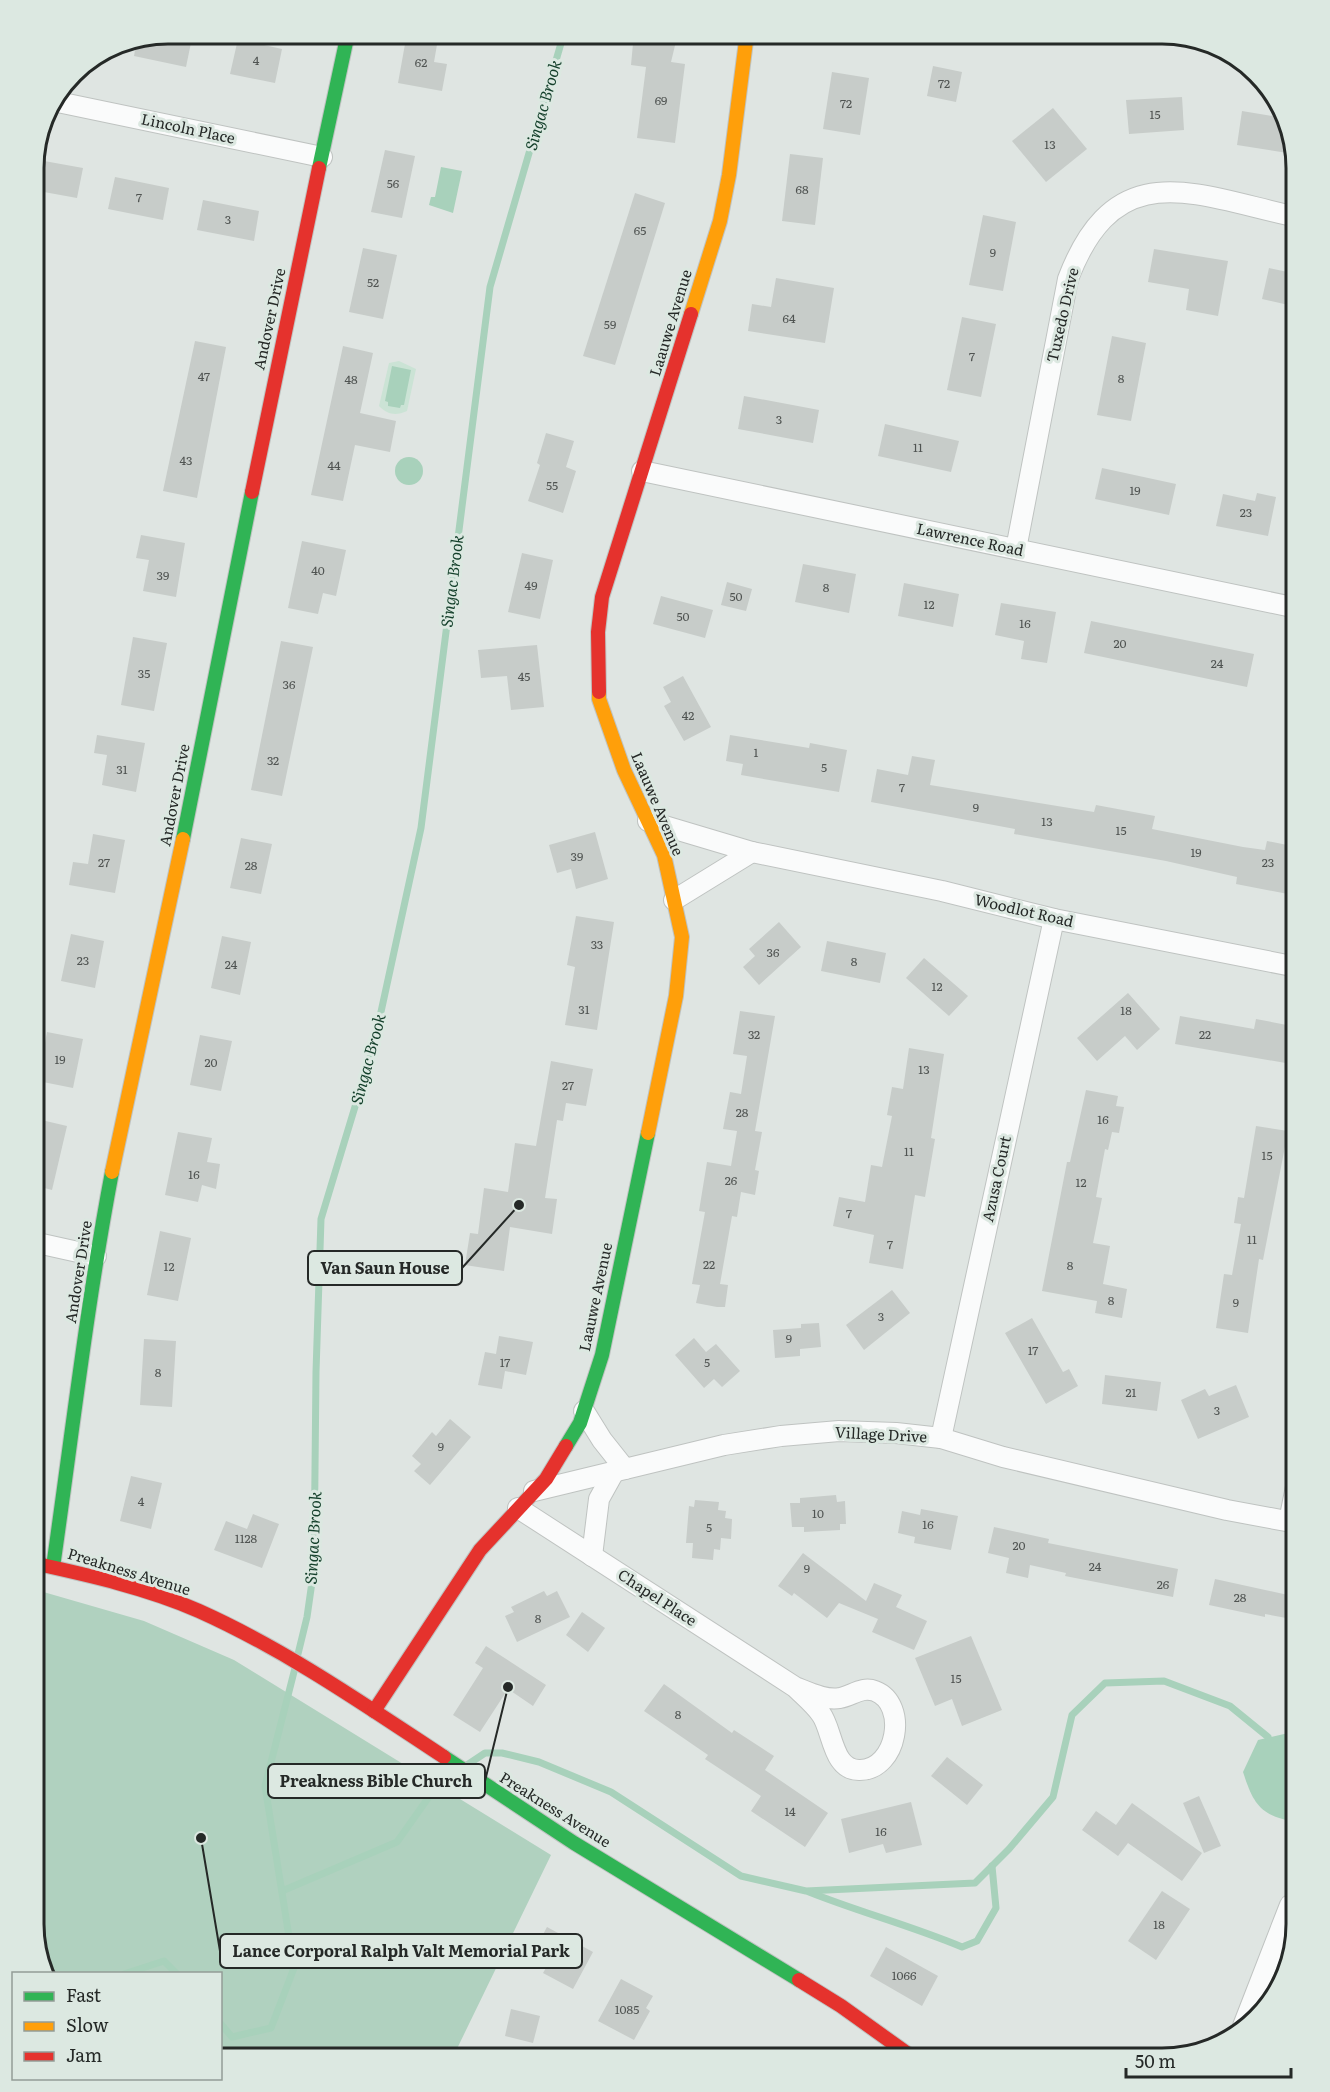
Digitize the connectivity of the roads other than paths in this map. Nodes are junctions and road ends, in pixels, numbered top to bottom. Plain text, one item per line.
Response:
1 (346, 44) edge
2 (746, 44) edge
3 (62, 103) edge
4 (322, 157) junction
5 (1286, 215) edge
6 (642, 471) junction
7 (1016, 549) junction
8 (1286, 606) edge
9 (648, 821) junction
10 (752, 852) junction
11 (674, 900) junction
12 (1054, 919) junction
13 (1286, 965) edge
14 (44, 1244) edge
15 (96, 1256) junction
16 (584, 1411) junction
17 (940, 1438) junction
18 (620, 1471) junction
19 (534, 1491) junction
20 (518, 1509) junction
21 (1286, 1521) edge
22 (592, 1556) junction
23 (44, 1565) edge
24 (53, 1567) junction
25 (795, 1688) junction
26 (374, 1711) junction
27 (1286, 1915) edge
28 (1248, 2014) edge
29 (901, 2049) edge

1 - 4 street, Andover Drive
2 - 6 street, Laauwe Avenue
3 - 4 street, Lincoln Place
4 - 15 street, Andover Drive
5 - 7 street, Tuxedo Drive
6 - 7 street, Lawrence Road
6 - 9 street, Laauwe Avenue
7 - 8 street, Lawrence Road
9 - 10 street, Woodlot Road
9 - 11 street, Laauwe Avenue
10 - 11 street
10 - 12 street, Woodlot Road
11 - 16 street, Laauwe Avenue
12 - 13 street, Woodlot Road
12 - 17 street, Azusa Court
14 - 15 street
15 - 24 street, Andover Drive
16 - 18 street
16 - 19 street, Laauwe Avenue
17 - 18 street, Village Drive
17 - 21 street, Village Drive
18 - 19 street, Village Drive
18 - 22 street
19 - 20 street, Laauwe Avenue
20 - 22 street, Chapel Place
20 - 26 street, Laauwe Avenue
22 - 25 street, Chapel Place
23 - 24 street, Preakness Avenue
24 - 26 street, Preakness Avenue
25 - 25 street, Chapel Place
26 - 29 street, Preakness Avenue
27 - 28 street

